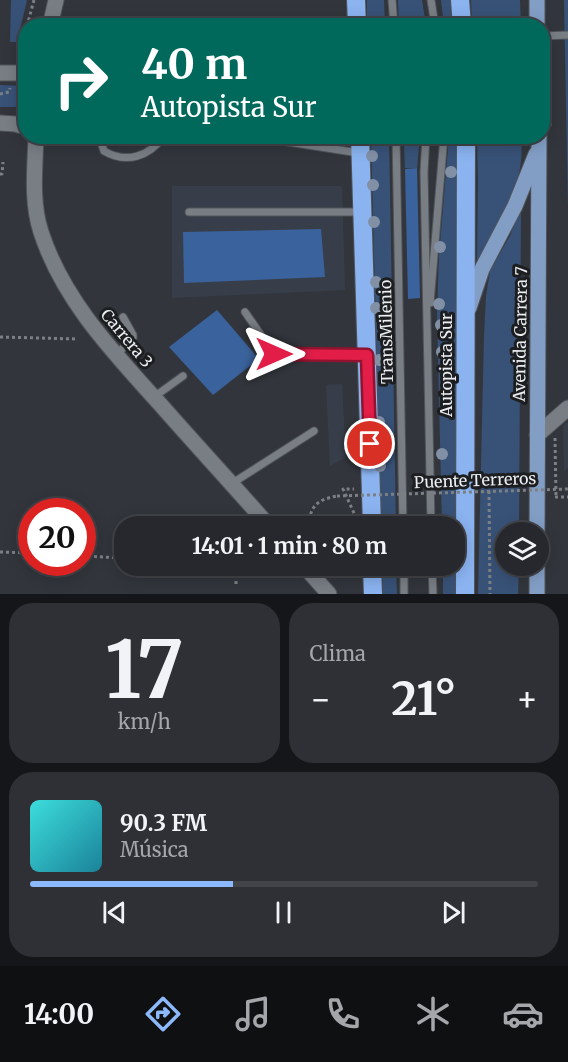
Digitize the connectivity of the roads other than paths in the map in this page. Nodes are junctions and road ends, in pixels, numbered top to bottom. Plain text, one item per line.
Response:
1 (56, 0) edge
2 (356, 0) edge
3 (392, 0) edge
4 (431, 0) edge
5 (460, 0) edge
6 (537, 0) edge
7 (52, 18) edge
8 (357, 18) edge
9 (393, 18) edge
10 (434, 18) edge
11 (461, 18) edge
12 (537, 18) edge
13 (568, 35) edge
14 (550, 36) edge
15 (0, 73) edge
16 (18, 73) edge
17 (0, 123) edge
18 (18, 125) edge
19 (36, 144) edge
20 (102, 144) edge
21 (158, 144) edge
22 (396, 144) edge
23 (426, 144) edge
24 (443, 144) edge
25 (466, 144) edge
26 (538, 144) edge
27 (539, 144) edge
28 (361, 145) edge
29 (189, 212) dead end
30 (363, 212) junction
31 (245, 312) dead end
32 (123, 317) dead end
33 (465, 318) junction
34 (428, 341) junction
35 (116, 355) junction
36 (367, 355) junction
37 (183, 376) dead end
38 (154, 397) junction
39 (568, 408) edge
40 (314, 431) dead end
41 (537, 435) junction
42 (231, 484) junction
43 (260, 516) edge
44 (364, 516) edge
45 (403, 516) edge
46 (431, 516) edge
47 (537, 522) edge
48 (313, 576) edge
49 (372, 576) edge
50 (404, 576) edge
51 (432, 576) edge
52 (537, 576) edge
53 (329, 594) edge
54 (373, 594) edge
55 (404, 594) edge
56 (433, 594) edge
57 (465, 594) edge
58 (537, 594) edge

1 - 7 street
2 - 8 highway
3 - 9 lane
4 - 10 lane
5 - 11 highway
6 - 12 main road
13 - 14 lane
15 - 16 street
17 - 18 street
19 - 35 street, Carrera 3
20 - 21 lane
22 - 45 lane, TransMilenio
23 - 34 lane
24 - 34 lane
25 - 33 highway, Autopista Sur
26 - 33 main road
27 - 41 main road, Avenida Carrera 7
28 - 30 highway
29 - 30 lane
30 - 36 highway
31 - 36 lane
32 - 35 lane
33 - 57 highway, Autopista Sur
34 - 46 lane
35 - 38 street, Carrera 3
36 - 44 highway
37 - 38 lane
38 - 42 street, Carrera 3
39 - 41 street
40 - 42 lane
41 - 47 main road, Avenida Carrera 7
42 - 43 street, Carrera 3
48 - 53 street
49 - 54 highway
50 - 55 lane
51 - 56 lane
52 - 58 main road

